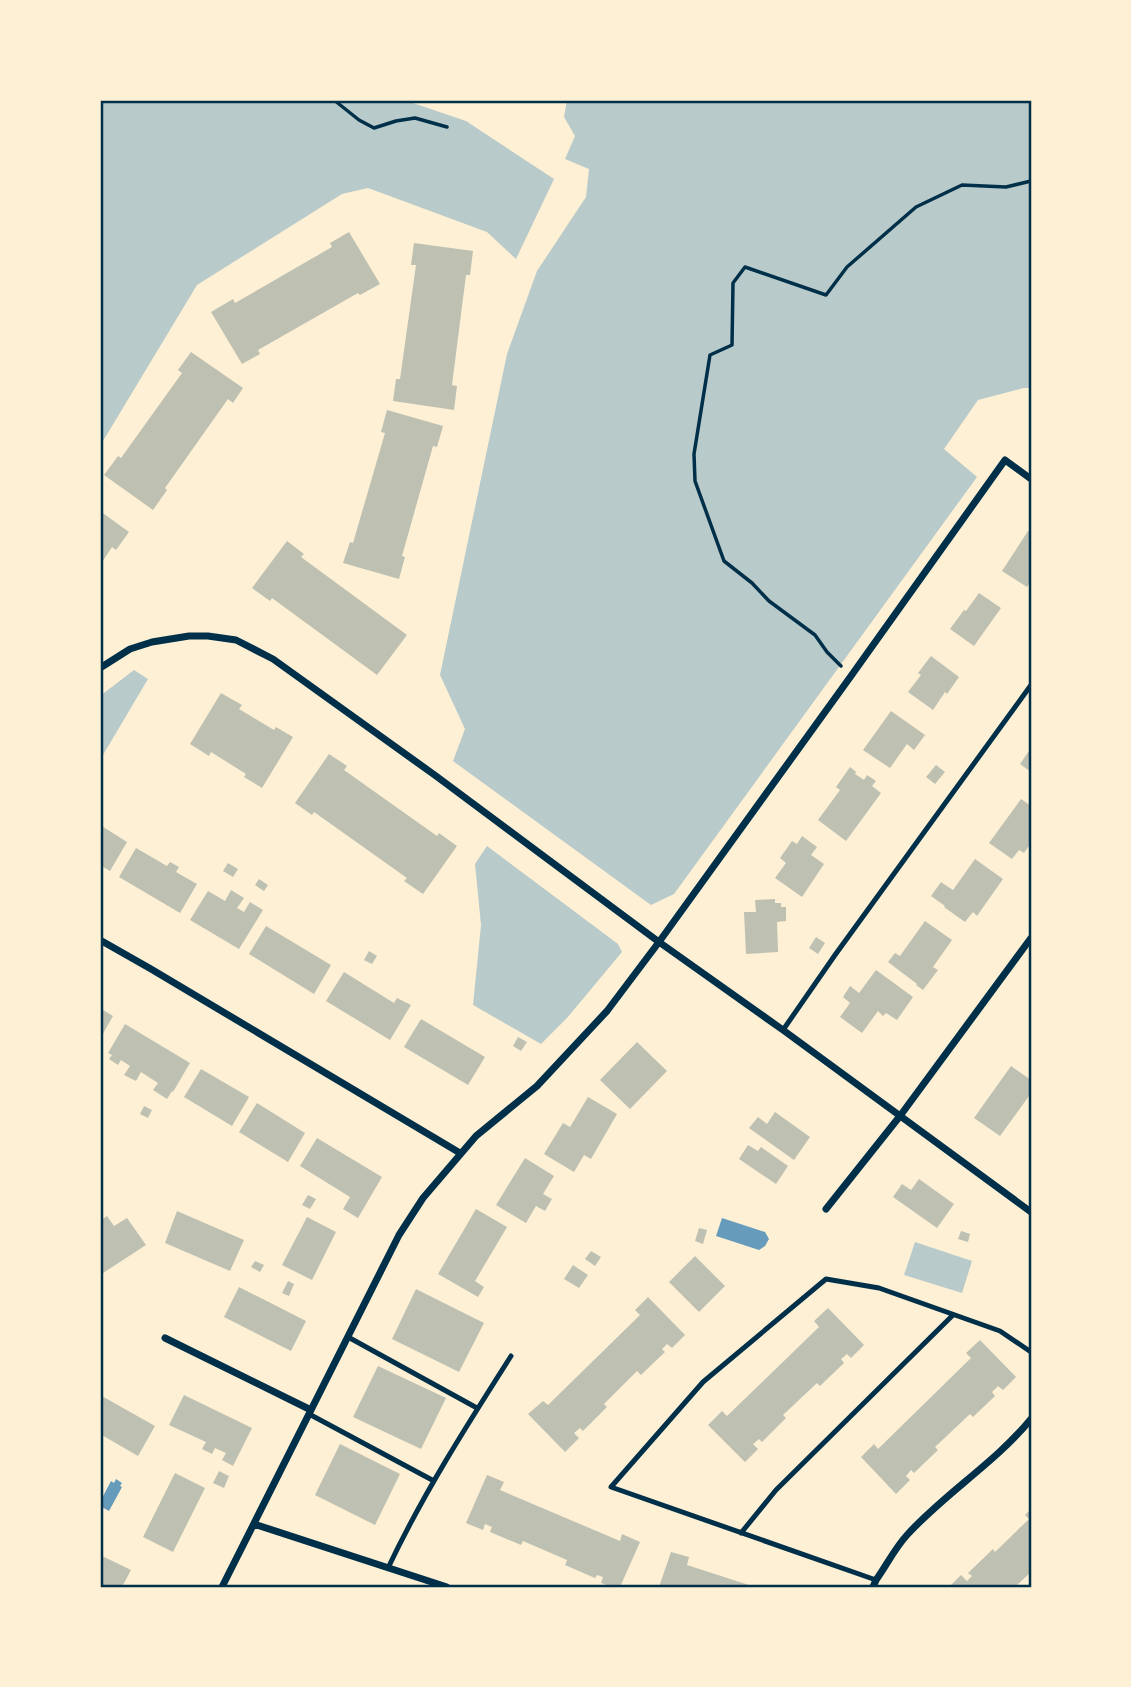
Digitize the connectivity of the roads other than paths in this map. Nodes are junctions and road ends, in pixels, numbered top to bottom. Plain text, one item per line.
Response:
1 (1031, 479) edge
2 (100, 668) edge
3 (1031, 685) edge
4 (1031, 937) edge
5 (100, 940) edge
6 (659, 942) junction
7 (783, 1030) junction
8 (900, 1116) junction
9 (460, 1153) junction
10 (826, 1209) dead end
11 (1031, 1212) edge
12 (953, 1315) junction
13 (348, 1337) junction
14 (165, 1338) dead end
15 (1031, 1352) edge
16 (511, 1356) dead end
17 (477, 1408) junction
18 (310, 1412) junction
19 (1031, 1419) edge
20 (434, 1481) junction
21 (254, 1524) junction
22 (741, 1532) junction
23 (388, 1568) junction
24 (875, 1584) edge
25 (222, 1587) edge
26 (447, 1587) edge

1 - 6 street
2 - 6 street
3 - 7 lane
4 - 8 street
5 - 9 street
6 - 7 street
6 - 9 street
7 - 8 street
8 - 10 street
8 - 11 street
9 - 13 street
12 - 15 lane
12 - 22 lane
12 - 22 lane
13 - 17 lane
13 - 18 street
14 - 18 street
16 - 17 lane
17 - 20 lane
18 - 20 lane
18 - 21 street
19 - 24 street
20 - 23 lane
21 - 23 street
21 - 25 street
22 - 24 lane
23 - 26 street

